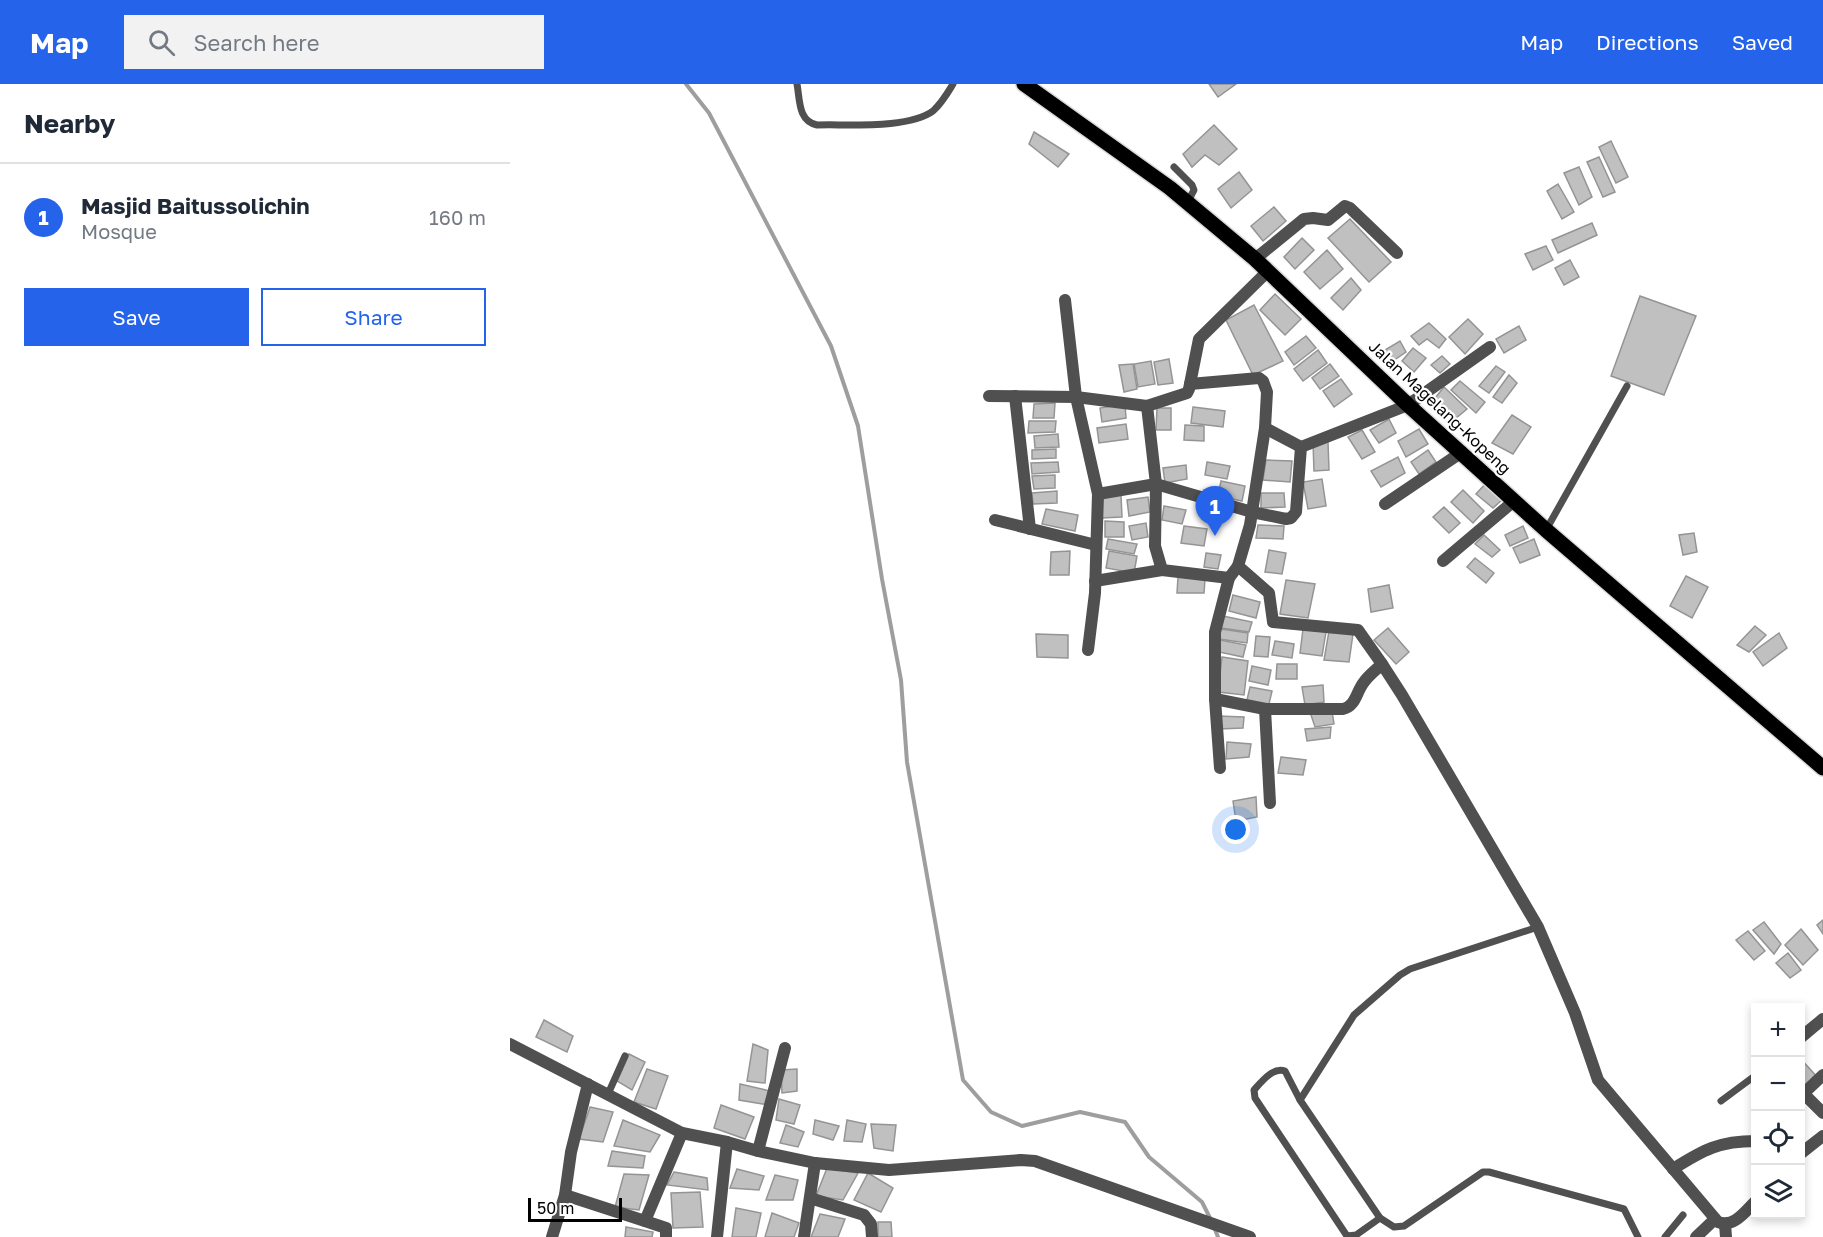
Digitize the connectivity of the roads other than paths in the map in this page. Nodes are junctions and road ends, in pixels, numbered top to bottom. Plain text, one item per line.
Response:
1 (797, 84) edge
2 (953, 84) edge
3 (1024, 84) edge
4 (1174, 167) dead end
5 (1187, 203) junction
6 (1397, 253) dead end
7 (1255, 259) junction
8 (1268, 271) junction
9 (1065, 300) dead end
10 (1490, 347) dead end
11 (1190, 384) junction
12 (1627, 386) dead end
13 (988, 396) dead end
14 (1015, 396) junction
15 (1076, 397) junction
16 (1408, 405) junction
17 (1147, 406) junction
18 (1265, 428) junction
19 (1301, 447) junction
20 (1462, 452) junction
21 (1156, 484) junction
22 (1098, 494) junction
23 (1514, 501) junction
24 (1385, 504) dead end
25 (1252, 512) junction
26 (995, 520) dead end
27 (1030, 529) junction
28 (1546, 530) junction
29 (1096, 545) junction
30 (1443, 561) dead end
31 (1238, 566) junction
32 (1162, 570) junction
33 (1228, 578) junction
34 (1095, 581) junction
35 (1088, 650) dead end
36 (1382, 664) junction
37 (1215, 699) junction
38 (1264, 709) junction
39 (1220, 768) dead end
40 (1823, 768) edge
41 (1270, 803) dead end
42 (1538, 927) junction
43 (1823, 1019) edge
44 (1805, 1034) edge
45 (510, 1044) edge
46 (785, 1048) dead end
47 (625, 1056) dead end
48 (1823, 1076) edge
49 (1751, 1078) edge
50 (588, 1084) junction
51 (1805, 1089) edge
52 (608, 1094) junction
53 (1805, 1094) edge
54 (1300, 1100) junction
55 (1721, 1101) dead end
56 (1823, 1113) edge
57 (682, 1133) junction
58 (1823, 1136) edge
59 (1751, 1141) edge
60 (727, 1142) junction
61 (1805, 1148) edge
62 (758, 1151) junction
63 (815, 1163) junction
64 (1673, 1169) junction
65 (565, 1196) junction
66 (810, 1198) junction
67 (1751, 1205) edge
68 (1683, 1215) dead end
69 (1380, 1218) junction
70 (645, 1221) junction
71 (1722, 1227) edge
72 (552, 1237) edge
73 (666, 1237) edge
74 (717, 1237) edge
75 (804, 1237) edge
76 (872, 1237) edge
77 (1250, 1237) edge
78 (1638, 1237) edge
79 (1665, 1237) edge
80 (1696, 1237) edge

1 - 2 lane
3 - 5 main road, Jalan Magelang-Kopeng
4 - 5 lane
5 - 7 main road, Jalan Magelang-Kopeng
6 - 7 street
7 - 8 main road, Jalan Magelang-Kopeng
8 - 11 street
8 - 16 main road, Jalan Magelang-Kopeng
9 - 15 street
10 - 16 street
11 - 17 street
11 - 18 street
12 - 28 lane
13 - 14 street
14 - 15 street
14 - 27 street
15 - 17 street
15 - 22 street
16 - 19 street
16 - 20 main road, Jalan Magelang-Kopeng
17 - 21 street
18 - 19 street
18 - 25 street
19 - 25 street
20 - 23 main road, Jalan Magelang-Kopeng
20 - 24 street
21 - 22 street
21 - 25 street
21 - 32 street
22 - 29 street
23 - 28 main road, Jalan Magelang-Kopeng
23 - 30 street
25 - 31 street
26 - 27 street
27 - 29 street
28 - 40 main road, Jalan Magelang-Kopeng
29 - 34 street
31 - 33 street
31 - 36 street
32 - 33 street
32 - 34 street
33 - 37 street
34 - 35 street
36 - 38 street
36 - 42 street
37 - 38 street
37 - 39 street
38 - 41 street
42 - 54 lane
42 - 64 street
43 - 44 street
45 - 50 street
46 - 62 street
47 - 52 lane
48 - 51 street
49 - 55 lane
50 - 52 street
50 - 65 street
52 - 57 street
53 - 56 street
54 - 69 lane
54 - 69 lane
57 - 60 street
57 - 70 street
58 - 61 street
59 - 64 street
60 - 62 street
60 - 74 street
62 - 63 street
63 - 66 street
63 - 77 street
64 - 71 street
65 - 70 street
65 - 72 street
66 - 75 street
66 - 76 street
67 - 71 street
68 - 79 lane
69 - 78 lane
70 - 73 street
71 - 80 street

